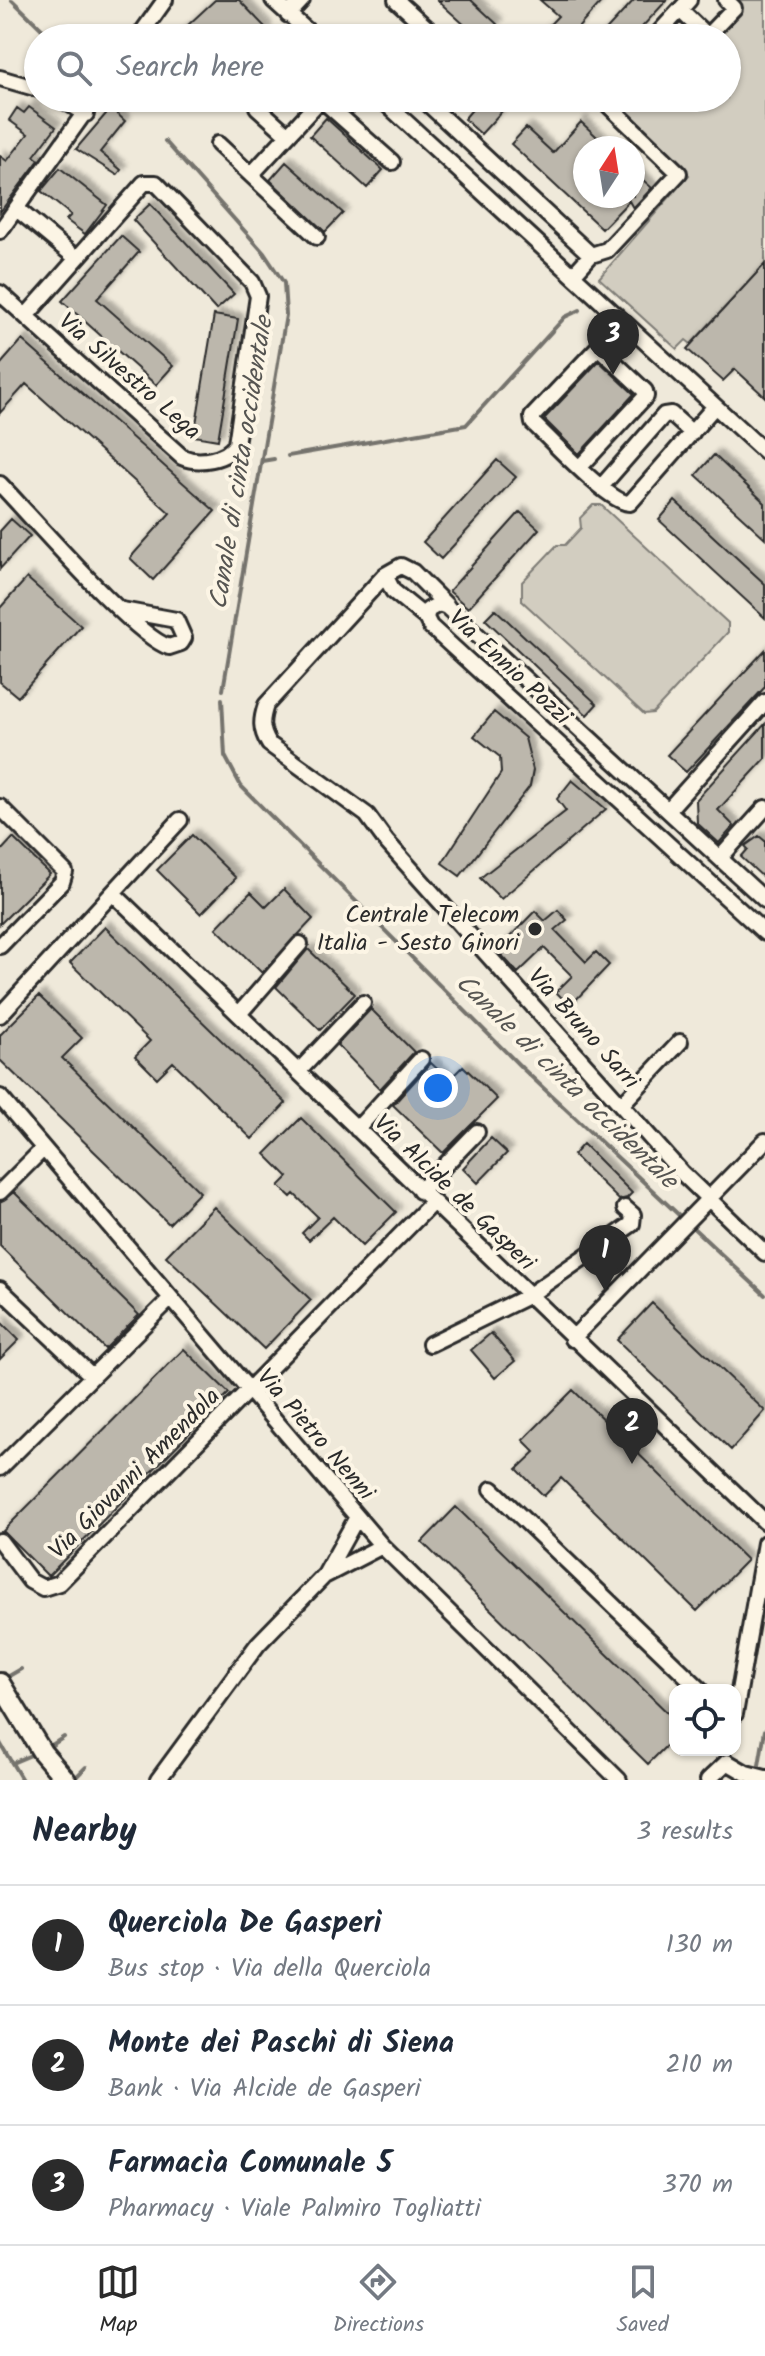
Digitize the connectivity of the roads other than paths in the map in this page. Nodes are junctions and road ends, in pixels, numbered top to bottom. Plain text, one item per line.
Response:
1 (165, 0) edge
2 (273, 0) edge
3 (302, 0) edge
4 (396, 0) edge
5 (726, 0) edge
6 (684, 5) edge
7 (288, 15) junction
8 (148, 24) edge
9 (299, 24) edge
10 (423, 24) edge
11 (667, 24) edge
12 (698, 24) edge
13 (719, 24) edge
14 (0, 78) edge
15 (24, 85) edge
16 (83, 112) edge
17 (263, 112) edge
18 (309, 112) edge
19 (337, 112) edge
20 (395, 112) edge
21 (417, 112) edge
22 (441, 112) edge
23 (616, 112) edge
24 (86, 114) joint
25 (407, 123) junction
26 (288, 135) junction
27 (218, 144) dead end
28 (392, 162) dead end
29 (251, 175) junction
30 (18, 210) junction
31 (0, 231) edge
32 (317, 237) dead end
33 (591, 255) junction
34 (76, 258) junction
35 (573, 275) junction
36 (0, 293) edge
37 (26, 316) junction
38 (623, 321) junction
39 (598, 347) junction
40 (715, 406) junction
41 (692, 433) junction
42 (765, 452) edge
43 (580, 467) junction
44 (0, 484) edge
45 (601, 487) junction
46 (385, 575) junction
47 (447, 607) junction
48 (122, 610) dead end
49 (426, 618) junction
50 (765, 702) edge
51 (0, 807) edge
52 (765, 808) edge
53 (668, 810) junction
54 (180, 820) dead end
55 (720, 858) junction
56 (114, 894) junction
57 (765, 900) edge
58 (765, 933) edge
59 (300, 944) dead end
60 (0, 946) edge
61 (363, 1003) dead end
62 (239, 1014) junction
63 (0, 1015) edge
64 (680, 1042) dead end
65 (421, 1059) dead end
66 (298, 1072) junction
67 (0, 1097) edge
68 (621, 1105) junction
69 (357, 1129) junction
70 (477, 1132) dead end
71 (765, 1141) edge
72 (43, 1149) junction
73 (420, 1191) junction
74 (0, 1192) edge
75 (710, 1197) junction
76 (432, 1203) junction
77 (625, 1208) dead end
78 (765, 1253) edge
79 (0, 1289) edge
80 (528, 1296) junction
81 (169, 1300) junction
82 (572, 1339) junction
83 (430, 1344) dead end
84 (92, 1376) junction
85 (248, 1390) junction
86 (0, 1468) edge
87 (492, 1489) dead end
88 (357, 1517) junction
89 (765, 1522) edge
90 (0, 1541) edge
91 (765, 1543) edge
92 (382, 1546) junction
93 (324, 1576) junction
94 (0, 1683) edge
95 (695, 1684) edge
96 (740, 1684) edge
97 (42, 1752) junction
98 (728, 1756) edge
99 (168, 1774) edge
100 (765, 1778) edge
101 (52, 1780) edge
102 (66, 1780) edge
103 (158, 1780) edge
104 (619, 1780) edge
105 (708, 1780) edge

1 - 8 street
2 - 7 street
3 - 7 street
4 - 10 street
5 - 13 street
6 - 11 street
6 - 12 street
7 - 9 street
14 - 15 street
16 - 24 street
17 - 26 street
18 - 26 street
19 - 28 street
20 - 25 street
21 - 25 street
22 - 33 street
23 - 33 street
24 - 30 street
25 - 35 street
26 - 29 street
27 - 29 street
29 - 32 street
30 - 31 street
30 - 34 street
33 - 35 street
34 - 37 street, Via Silvestro Lega
34 - 37 street, Via Silvestro Lega
35 - 38 street
36 - 37 street, Via Silvestro Lega
38 - 39 street
38 - 40 street
39 - 43 street
39 - 43 street
40 - 41 street
40 - 42 street
41 - 45 street
41 - 45 street
43 - 45 street
44 - 48 street
46 - 47 street
46 - 49 street
46 - 68 street, Via Bruno Sarri
47 - 49 street, Via Ennio Pozzi
47 - 53 street, Via Ennio Pozzi
49 - 58 street, Via Ennio Pozzi
50 - 53 street
51 - 60 street
52 - 55 street
53 - 55 street, Via Ennio Pozzi
54 - 56 street
55 - 57 street, Via Ennio Pozzi
56 - 62 street, Via Alcide de Gasperi
56 - 63 street
59 - 62 street
61 - 66 street
62 - 66 street, Via Alcide de Gasperi
64 - 68 street
65 - 69 street
66 - 69 street, Via Alcide de Gasperi
67 - 72 street, Via Pietro Nenni
68 - 75 street, Via Bruno Sarri
69 - 73 street, Via Alcide de Gasperi
70 - 73 street
71 - 75 street
72 - 74 street
72 - 81 street, Via Pietro Nenni
73 - 76 street, Via Alcide de Gasperi
75 - 78 street, Via Bruno Sarri
75 - 82 street
76 - 80 street, Via Alcide de Gasperi
76 - 85 street, Via Giovanni Amendola
77 - 80 street
79 - 84 street
80 - 82 street, Via Alcide de Gasperi
80 - 83 street
81 - 84 street
81 - 85 street, Via Pietro Nenni
82 - 89 street, Via Alcide de Gasperi
84 - 86 street
85 - 88 street, Via Pietro Nenni
85 - 90 street, Via Giovanni Amendola
87 - 95 street
88 - 92 street, Via Pietro Nenni
88 - 93 street
91 - 96 street
92 - 93 street
92 - 104 street, Via Pietro Nenni
93 - 99 street
94 - 97 main road
97 - 101 main road
97 - 102 main road
98 - 100 street
98 - 105 street
99 - 103 street

